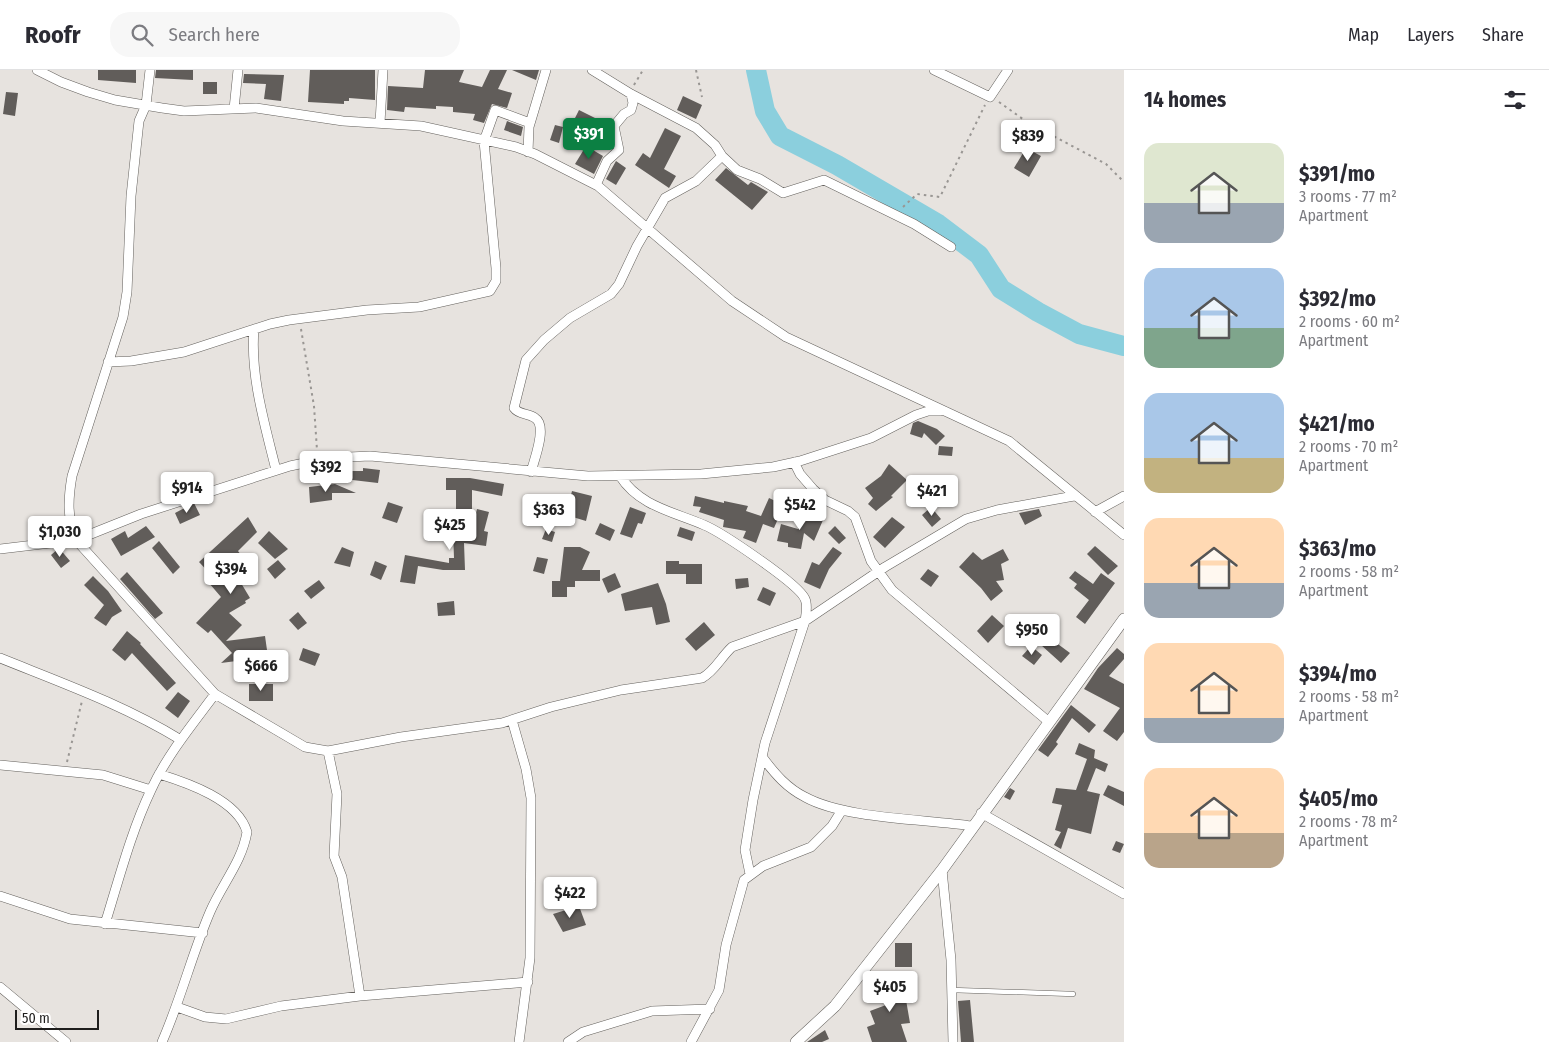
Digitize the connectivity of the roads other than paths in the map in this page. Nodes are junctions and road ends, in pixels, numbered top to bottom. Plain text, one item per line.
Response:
1 (37, 70) edge
2 (150, 70) edge
3 (238, 70) edge
4 (383, 70) edge
5 (546, 70) edge
6 (592, 70) edge
7 (934, 70) edge
8 (1008, 70) edge
9 (47, 72) edge
10 (631, 94) junction
11 (146, 105) junction
12 (234, 109) junction
13 (380, 123) junction
14 (530, 123) junction
15 (484, 142) junction
16 (528, 152) junction
17 (722, 156) junction
18 (596, 185) junction
19 (646, 228) junction
20 (951, 247) dead end
21 (254, 330) junction
22 (108, 362) junction
23 (944, 411) junction
24 (794, 462) junction
25 (276, 470) junction
26 (531, 472) junction
27 (620, 476) junction
28 (1074, 496) junction
29 (1124, 496) edge
30 (1095, 512) junction
31 (1124, 535) edge
32 (76, 540) junction
33 (0, 549) edge
34 (879, 572) junction
35 (1124, 619) edge
36 (805, 621) junction
37 (0, 658) edge
38 (215, 694) junction
39 (512, 720) junction
40 (1049, 722) junction
41 (181, 740) junction
42 (328, 751) junction
43 (763, 758) junction
44 (0, 765) edge
45 (160, 774) junction
46 (151, 790) junction
47 (842, 810) junction
48 (982, 813) junction
49 (972, 826) junction
50 (942, 870) junction
51 (750, 874) junction
52 (1124, 894) edge
53 (0, 896) edge
54 (106, 924) junction
55 (203, 933) junction
56 (528, 982) junction
57 (0, 987) edge
58 (952, 990) junction
59 (1073, 994) dead end
60 (360, 996) junction
61 (177, 1007) junction
62 (710, 1009) junction
63 (66, 1042) edge
64 (162, 1042) edge
65 (519, 1042) edge
66 (568, 1042) edge
67 (691, 1042) edge
68 (796, 1042) edge
69 (953, 1042) edge

1 - 9 street
2 - 11 street
3 - 12 street
4 - 13 street
5 - 14 street
6 - 10 street
7 - 8 street
9 - 11 street
10 - 17 street
10 - 18 street
11 - 12 street
11 - 22 street
12 - 13 street
13 - 15 street
14 - 15 street
14 - 16 street
15 - 16 street
15 - 21 street
16 - 18 street
17 - 19 street
17 - 20 street
18 - 19 street
19 - 23 street
19 - 26 street
21 - 22 street
21 - 25 street
22 - 32 street
23 - 24 street
23 - 28 street
24 - 27 street
24 - 34 street
25 - 26 street
25 - 32 street
26 - 27 street
27 - 36 street
28 - 30 street
28 - 34 street
29 - 30 street
30 - 31 street
32 - 33 street
32 - 38 street
34 - 36 street
34 - 40 street
35 - 40 street
36 - 39 street
36 - 43 street
37 - 41 street
38 - 41 street
38 - 42 street
39 - 42 street
39 - 56 street
40 - 48 street
41 - 45 street
42 - 60 street
43 - 47 street
43 - 51 street
44 - 46 street
45 - 46 street
45 - 55 street
46 - 54 street
47 - 49 street
47 - 51 street
48 - 49 street
48 - 52 street
49 - 50 street
50 - 58 street
50 - 68 street
51 - 62 street
53 - 54 street
54 - 55 street
55 - 61 street
56 - 60 street
56 - 65 street
57 - 63 street
58 - 59 lane
58 - 69 street
60 - 61 street
61 - 64 street
62 - 66 street
62 - 67 street

